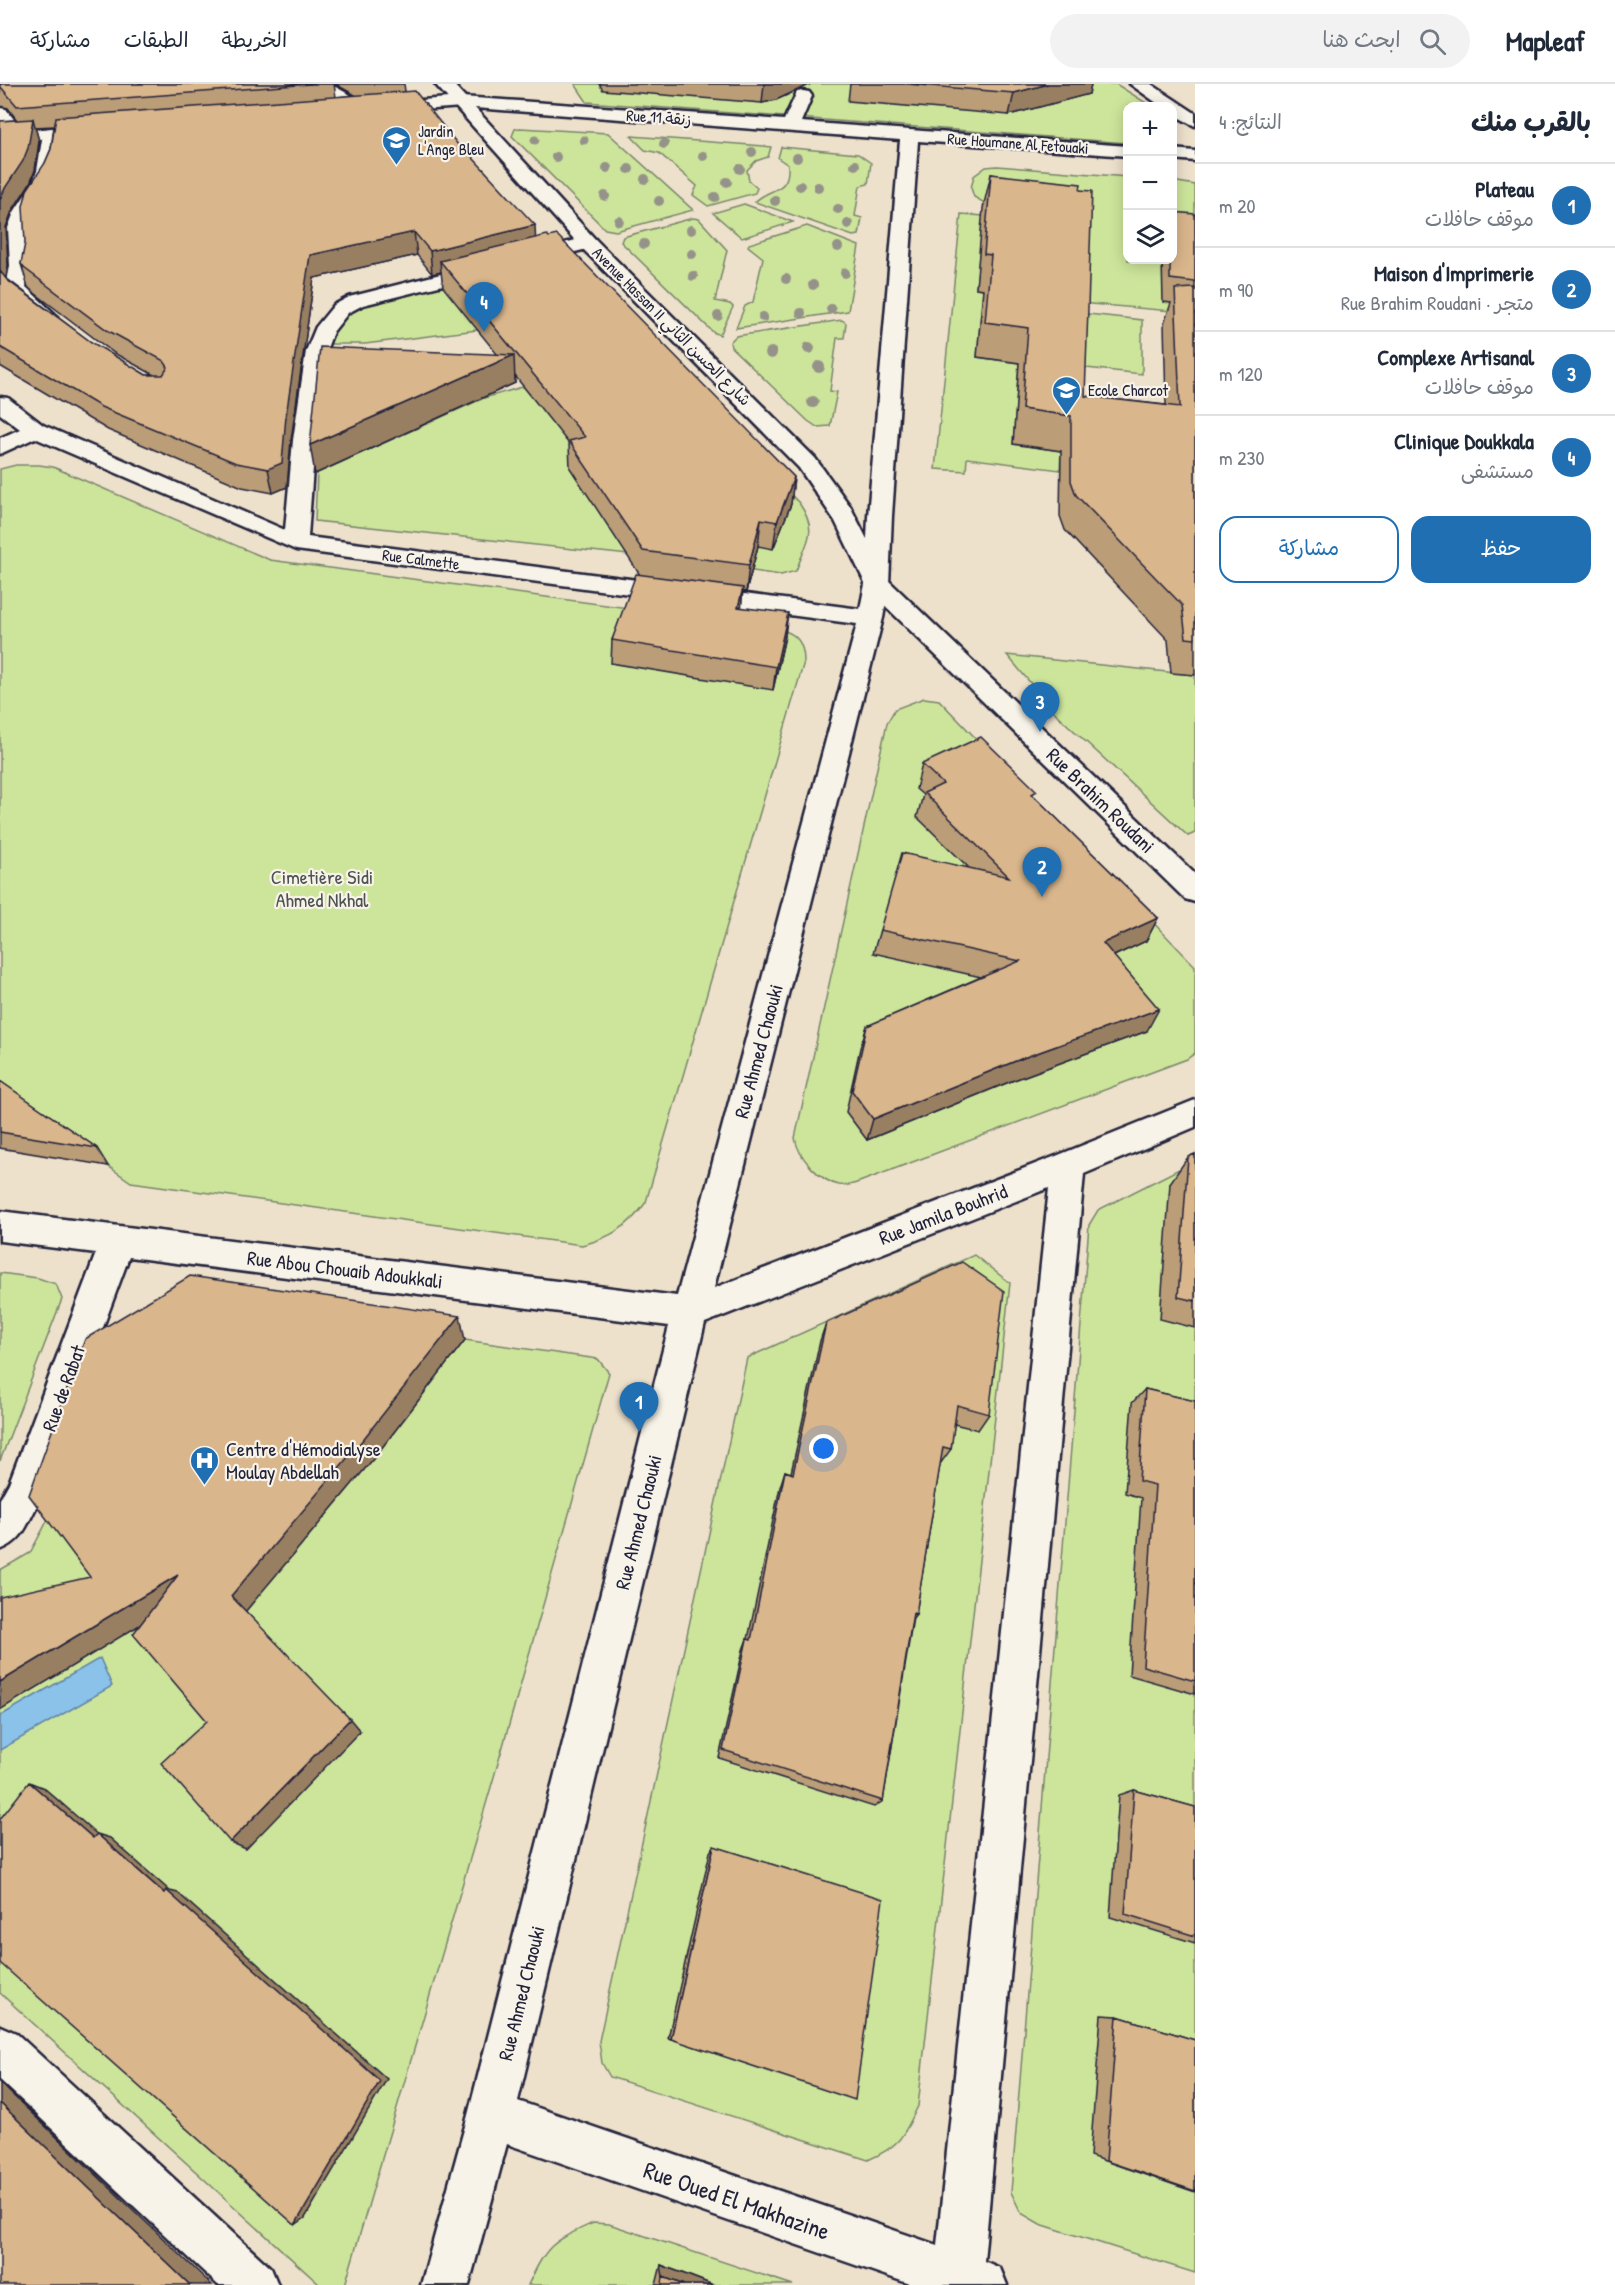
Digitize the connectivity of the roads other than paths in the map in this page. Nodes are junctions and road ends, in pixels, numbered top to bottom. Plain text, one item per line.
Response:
1 (317, 84) edge
2 (444, 84) edge
3 (1139, 84) edge
4 (500, 88) dead end
5 (803, 96) dead end
6 (462, 102) junction
7 (365, 110) junction
8 (333, 112) edge
9 (0, 113) edge
10 (1195, 121) edge
11 (790, 127) junction
12 (113, 129) edge
13 (52, 133) junction
14 (9, 136) edge
15 (909, 136) junction
16 (1123, 151) edge
17 (1177, 154) edge
18 (1195, 156) edge
19 (588, 243) junction
20 (66, 329) edge
21 (0, 403) edge
22 (35, 430) junction
23 (0, 447) edge
24 (296, 543) junction
25 (877, 584) junction
26 (871, 618) junction
27 (1195, 891) edge
28 (1195, 1113) edge
29 (1068, 1166) junction
30 (0, 1226) edge
31 (118, 1240) junction
32 (690, 1313) junction
33 (0, 1531) edge
34 (0, 2049) edge
35 (491, 2115) junction
36 (970, 2280) edge
37 (254, 2285) edge
38 (445, 2285) edge

1 - 7 street
2 - 6 street, Avenue Hassan II شارع الحسن الثاني
3 - 10 street
4 - 6 street
5 - 11 street
6 - 7 street
6 - 11 street, Rue 11 زنقة
6 - 19 street, Avenue Hassan II شارع الحسن الثاني
7 - 8 street
9 - 14 street
11 - 15 street, Rue 11 زنقة
12 - 13 street
13 - 14 street
13 - 20 street
15 - 16 street, Rue Houmane Al Fetouaki
15 - 25 street, Rue Ahmed Chaouki
17 - 18 street
19 - 24 street
19 - 25 street, Avenue Hassan II شارع الحسن الثاني
21 - 22 street, Rue Calmette
22 - 23 street
22 - 24 street, Rue Calmette
24 - 26 street, Rue Calmette
25 - 26 street, Rue Ahmed Chaouki
25 - 27 street, Rue Brahim Roudani
26 - 32 street, Rue Ahmed Chaouki
28 - 29 street, Rue Jamila Bouhrid
29 - 32 street, Rue Jamila Bouhrid
29 - 36 street
30 - 31 street, Rue Abou Chouaib Adoukkali
31 - 32 street, Rue Abou Chouaib Adoukkali
31 - 33 street, Rue de Rabat
32 - 35 street, Rue Ahmed Chaouki
34 - 37 street
35 - 36 street, Rue Oued El Makhazine
35 - 38 street, Rue Ahmed Chaouki

